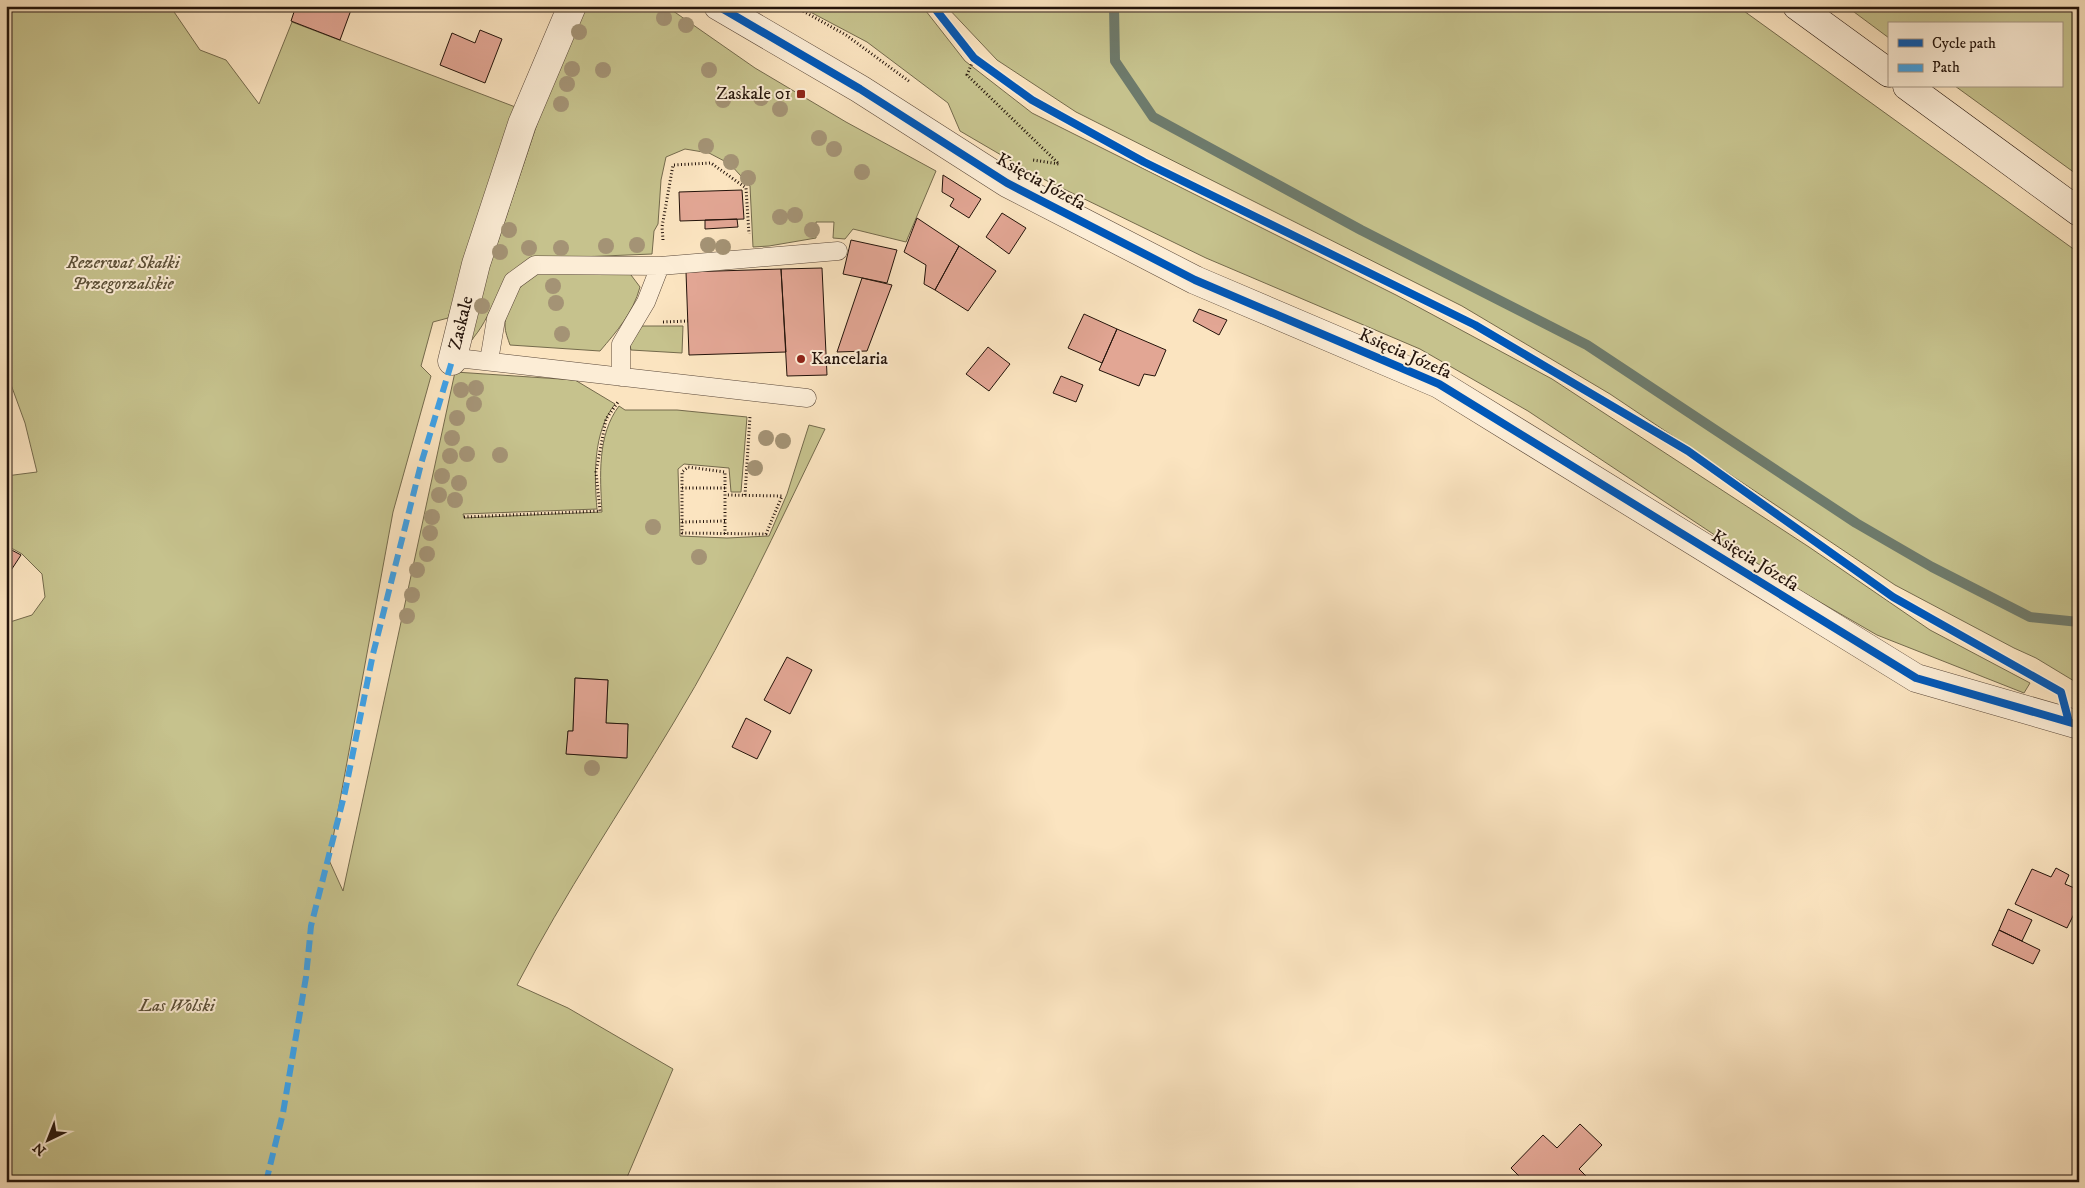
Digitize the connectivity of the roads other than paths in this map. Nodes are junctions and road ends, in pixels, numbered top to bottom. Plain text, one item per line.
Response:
1 (572, 6) edge
2 (718, 6) edge
3 (1797, 6) edge
4 (1888, 72) edge
5 (1910, 88) edge
6 (2079, 212) edge
7 (838, 251) dead end
8 (662, 266) junction
9 (452, 360) joint
10 (489, 362) junction
11 (621, 377) junction
12 (807, 398) dead end
13 (2079, 725) edge

1 - 9 street, Zaskale
2 - 13 street, Księcia Józefa
3 - 4 street
5 - 6 street
7 - 8 lane
8 - 10 lane
8 - 11 lane
9 - 10 lane, Zaskale
10 - 11 lane, Zaskale
11 - 12 lane, Zaskale

